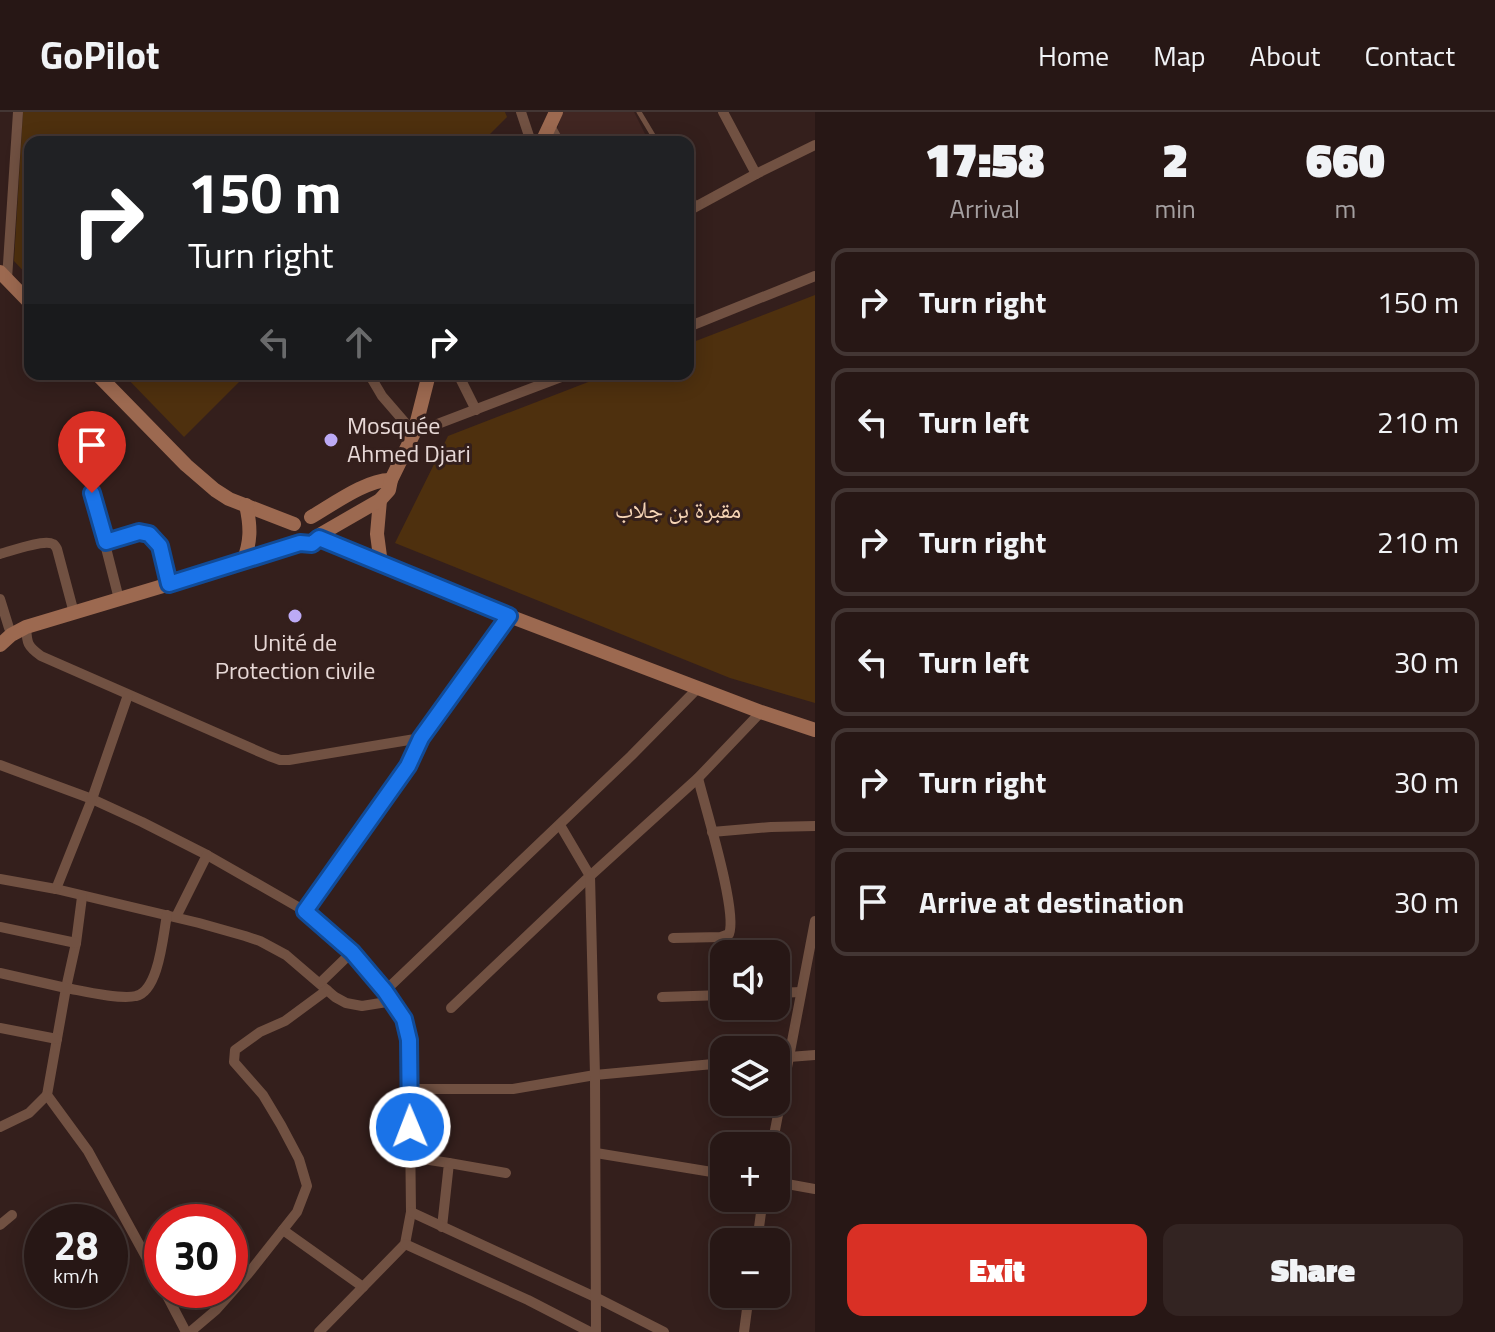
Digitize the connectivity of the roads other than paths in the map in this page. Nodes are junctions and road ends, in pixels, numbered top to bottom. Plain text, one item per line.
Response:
1 (18, 112) edge
2 (521, 112) edge
3 (639, 112) edge
4 (723, 112) edge
5 (529, 136) edge
6 (653, 136) edge
7 (815, 145) edge
8 (756, 174) junction
9 (694, 207) edge
10 (4, 276) edge
11 (815, 276) edge
12 (24, 297) edge
13 (694, 325) edge
14 (103, 380) edge
15 (373, 380) edge
16 (427, 380) edge
17 (461, 380) edge
18 (554, 380) edge
19 (476, 410) junction
20 (414, 433) junction
21 (391, 480) junction
22 (92, 493) dead end
23 (380, 500) junction
24 (246, 505) junction
25 (311, 517) junction
26 (294, 524) junction
27 (320, 536) junction
28 (106, 542) junction
29 (300, 543) junction
30 (0, 554) edge
31 (243, 562) junction
32 (381, 564) junction
33 (169, 584) junction
34 (0, 599) edge
35 (119, 599) junction
36 (74, 613) junction
37 (509, 616) junction
38 (26, 627) junction
39 (5, 634) edge
40 (698, 688) junction
41 (128, 695) junction
42 (761, 712) junction
43 (815, 730) edge
44 (421, 738) junction
45 (0, 765) edge
46 (698, 778) junction
47 (92, 799) junction
48 (560, 825) junction
49 (815, 826) edge
50 (712, 832) junction
51 (207, 855) junction
52 (590, 876) junction
53 (0, 879) edge
54 (56, 889) junction
55 (82, 897) junction
56 (305, 911) junction
57 (172, 916) junction
58 (0, 927) edge
59 (814, 927) edge
60 (673, 938) dead end
61 (76, 943) junction
62 (352, 952) junction
63 (0, 973) edge
64 (324, 986) junction
65 (66, 988) junction
66 (385, 991) junction
67 (790, 992) edge
68 (801, 992) junction
69 (710, 995) edge
70 (662, 997) dead end
71 (393, 1001) junction
72 (451, 1008) dead end
73 (0, 1028) edge
74 (57, 1039) junction
75 (815, 1055) edge
76 (791, 1057) junction
77 (710, 1064) edge
78 (595, 1075) junction
79 (410, 1089) junction
80 (47, 1095) junction
81 (0, 1127) edge
82 (775, 1132) edge
83 (596, 1153) junction
84 (410, 1157) junction
85 (449, 1163) junction
86 (710, 1172) edge
87 (506, 1173) dead end
88 (790, 1185) edge
89 (815, 1189) edge
90 (411, 1212) junction
91 (12, 1215) dead end
92 (0, 1225) edge
93 (442, 1227) junction
94 (283, 1230) junction
95 (405, 1244) junction
96 (144, 1253) edge
97 (363, 1287) junction
98 (595, 1297) junction
99 (174, 1308) edge
100 (747, 1308) edge
101 (188, 1332) edge
102 (319, 1332) edge
103 (593, 1332) edge
104 (664, 1332) edge
105 (744, 1332) edge

1 - 10 street
2 - 5 street
3 - 6 lane
4 - 8 street
7 - 8 street
8 - 9 street
10 - 12 main road
11 - 13 street
14 - 24 main road
15 - 20 street
16 - 20 main road
17 - 19 street
18 - 19 street
19 - 20 street
20 - 21 main road
21 - 23 main road
21 - 25 main road
22 - 28 street
23 - 27 main road
23 - 32 main road
24 - 26 main road
24 - 31 main road
25 - 26 main road
25 - 27 main road
26 - 29 main road
27 - 29 main road
27 - 32 main road
28 - 33 street
28 - 35 street
29 - 31 main road
30 - 36 street
31 - 33 main road
32 - 37 main road
33 - 35 main road
34 - 39 street
35 - 36 main road
36 - 38 main road
37 - 40 main road
37 - 44 street
38 - 39 main road
38 - 41 street
40 - 42 main road
40 - 48 street
41 - 44 street
41 - 47 street
42 - 43 main road
42 - 46 street
44 - 56 street
45 - 47 street
46 - 50 street
46 - 52 street
47 - 51 street
47 - 54 street
48 - 52 street
48 - 66 street
49 - 50 street
50 - 60 street
51 - 56 street
51 - 57 street
52 - 72 street
52 - 78 street
53 - 54 street
54 - 55 street
55 - 57 street
55 - 61 street
56 - 62 street
57 - 64 street
57 - 65 street
58 - 61 street
59 - 68 street
61 - 65 street
62 - 64 street
62 - 66 street
63 - 65 street
64 - 71 street
64 - 94 street
65 - 74 street
66 - 71 street
67 - 68 street
68 - 76 street
69 - 70 street
71 - 79 street
73 - 74 street
74 - 80 street
75 - 76 street
76 - 82 street
77 - 78 street
78 - 79 street
78 - 83 street
79 - 84 street
80 - 81 street
80 - 96 street
83 - 86 street
83 - 98 street
84 - 85 street
84 - 90 street
85 - 87 street
85 - 93 street
88 - 89 street
90 - 93 street
90 - 95 street
91 - 92 street
93 - 98 street
94 - 97 street
94 - 101 street
95 - 97 street
95 - 103 street
97 - 102 street
98 - 103 street
98 - 104 street
99 - 101 street
100 - 105 street

